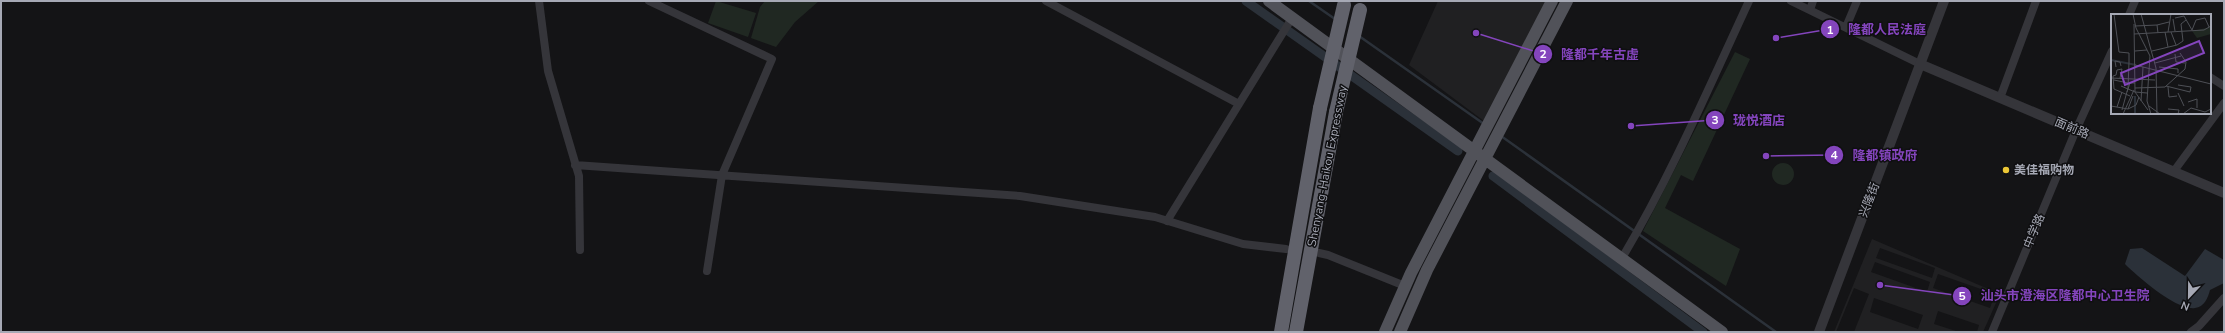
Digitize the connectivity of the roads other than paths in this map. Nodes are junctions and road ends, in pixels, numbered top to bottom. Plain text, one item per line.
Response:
1 (539, 1) edge
2 (648, 1) edge
3 (1046, 1) edge
4 (1269, 1) edge
5 (1552, 1) edge
6 (1567, 1) edge
7 (1749, 1) edge
8 (1791, 1) edge
9 (1813, 1) edge
10 (1857, 1) edge
11 (1944, 1) edge
12 (2036, 1) edge
13 (2135, 1) edge
14 (1344, 3) edge
15 (1361, 5) edge
16 (1810, 10) junction
17 (2129, 14) edge
18 (1292, 18) junction
19 (1846, 28) junction
20 (2111, 53) edge
21 (1920, 64) junction
22 (2211, 78) edge
23 (2224, 86) edge
24 (2000, 98) junction
25 (2224, 103) edge
26 (1240, 104) junction
27 (2076, 130) junction
28 (1493, 131) junction
29 (1480, 155) junction
30 (575, 165) junction
31 (2174, 171) junction
32 (722, 175) junction
33 (2224, 193) edge
34 (1167, 221) junction
35 (1286, 249) dead end
36 (580, 250) dead end
37 (1319, 253) dead end
38 (1622, 258) junction
39 (707, 272) dead end
40 (1406, 286) junction
41 (2224, 298) edge
42 (1281, 332) edge
43 (1296, 332) edge
44 (1385, 332) edge
45 (1400, 332) edge
46 (1722, 332) edge
47 (1819, 332) edge
48 (1992, 332) edge
49 (2191, 332) edge

1 - 30 street
2 - 32 street
3 - 26 street
4 - 18 main road
5 - 28 main road
6 - 28 main road
7 - 38 street
8 - 16 street
9 - 16 street
10 - 19 street
11 - 21 street, 兴隆街
12 - 24 street
13 - 17 street
14 - 42 highway, Shenyang-Haikou Expressway, bridge
15 - 43 highway, Shenyang-Haikou Expressway, bridge
16 - 19 street
18 - 26 street
18 - 29 main road
19 - 21 street
20 - 27 street, 中学路
21 - 24 street, 面前路
21 - 47 street, 兴隆街
22 - 23 street
24 - 27 street, 面前路
25 - 31 street
26 - 34 street
27 - 31 street, 面前路
27 - 48 street, 中学路
28 - 29 main road
29 - 38 main road
29 - 40 main road
29 - 45 main road
30 - 32 street
30 - 36 street
31 - 33 street, 面前路
32 - 34 street
32 - 39 street
34 - 35 street
37 - 40 street
38 - 46 main road
40 - 44 main road
41 - 49 street

